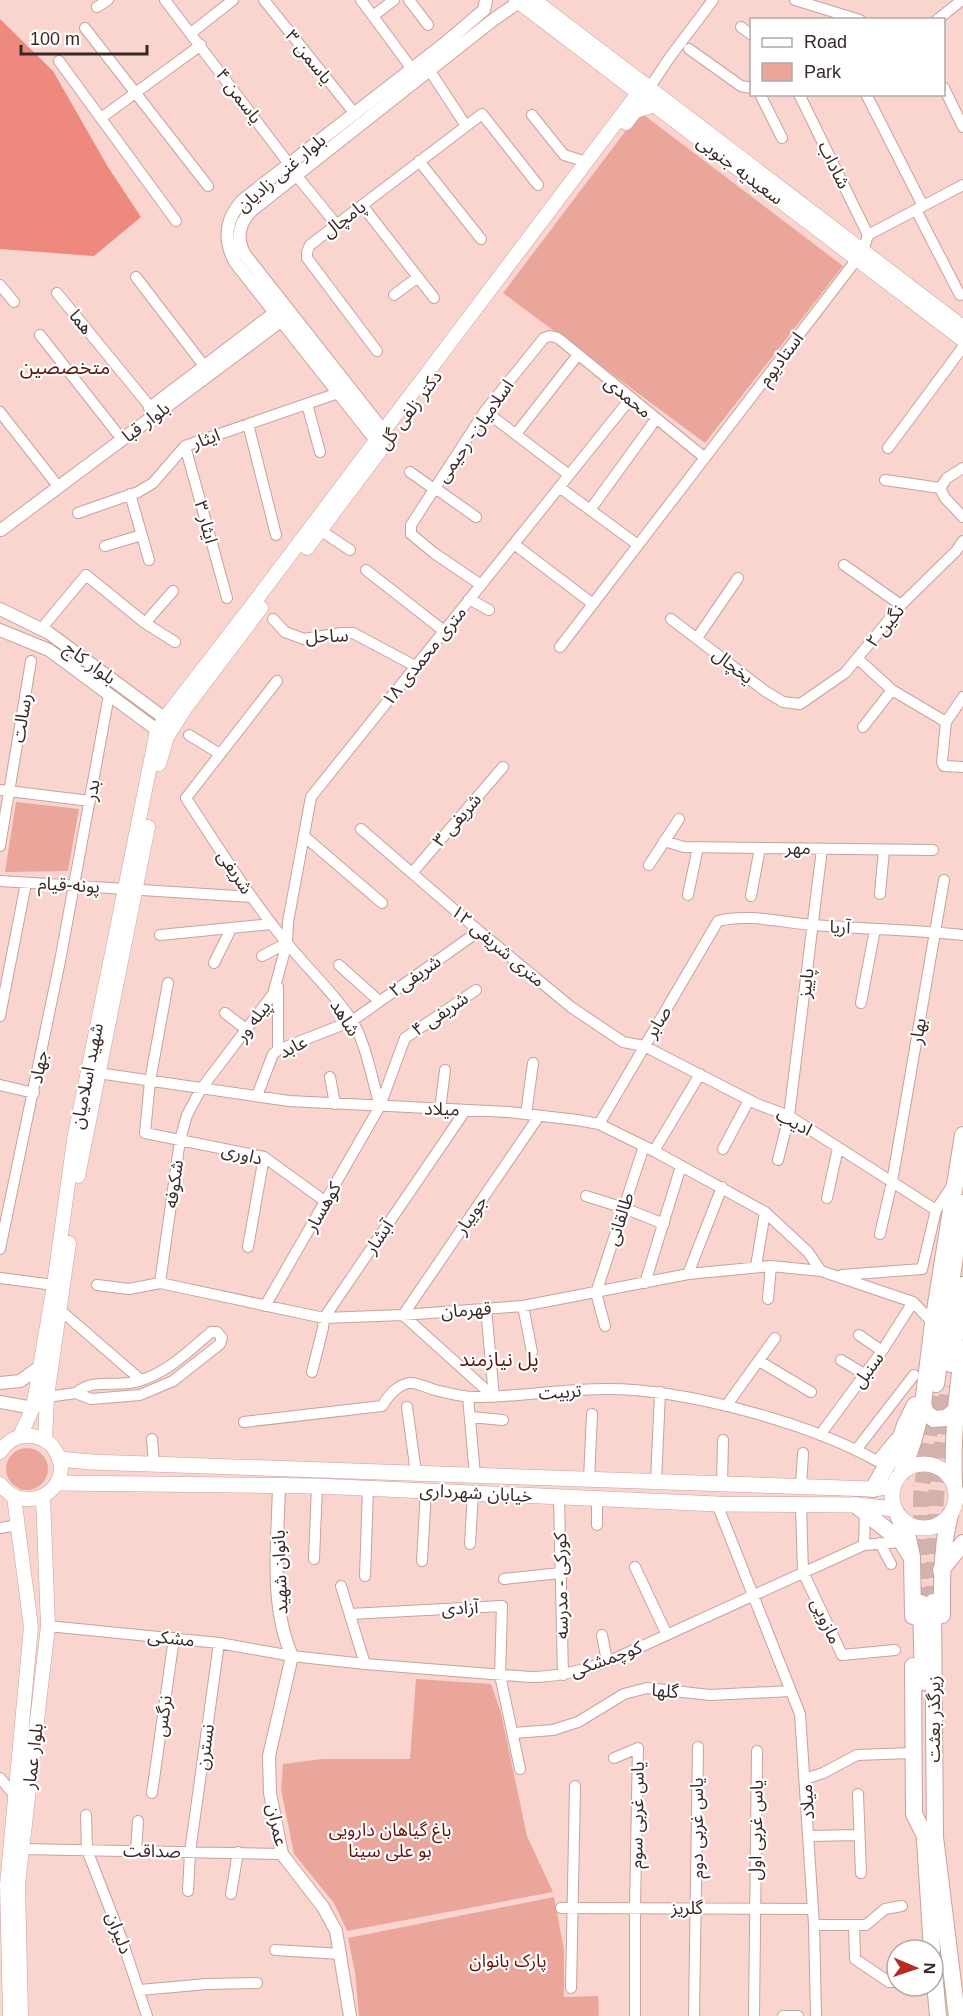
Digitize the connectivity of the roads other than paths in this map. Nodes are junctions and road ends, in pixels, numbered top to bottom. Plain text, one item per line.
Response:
1 (108, 0) edge
2 (165, 0) edge
3 (264, 0) edge
4 (361, 0) edge
5 (394, 0) edge
6 (534, 0) edge
7 (713, 0) edge
8 (795, 0) edge
9 (411, 1) edge
10 (518, 1) edge
11 (962, 1) edge
12 (228, 2) edge
13 (822, 4) edge
14 (97, 7) dead end
15 (488, 10) edge
16 (373, 16) junction
17 (855, 18) edge
18 (940, 18) edge
19 (428, 25) dead end
20 (741, 27) dead end
21 (85, 28) dead end
22 (192, 33) junction
23 (750, 34) edge
24 (201, 45) junction
25 (689, 49) dead end
26 (59, 61) dead end
27 (412, 69) junction
28 (430, 71) junction
29 (644, 88) junction
30 (750, 88) edge
31 (945, 90) edge
32 (135, 93) junction
33 (761, 96) edge
34 (800, 96) edge
35 (867, 96) edge
36 (655, 105) junction
37 (355, 114) junction
38 (532, 115) dead end
39 (101, 118) junction
40 (466, 126) junction
41 (963, 128) edge
42 (782, 138) dead end
43 (419, 161) junction
44 (586, 162) junction
45 (293, 170) junction
46 (538, 185) dead end
47 (963, 185) edge
48 (208, 186) dead end
49 (362, 205) junction
50 (920, 208) junction
51 (176, 222) dead end
52 (336, 224) junction
53 (868, 235) junction
54 (481, 240) dead end
55 (860, 255) junction
56 (136, 277) dead end
57 (418, 277) junction
58 (0, 285) edge
59 (57, 293) dead end
60 (394, 295) dead end
61 (960, 295) dead end
62 (434, 298) dead end
63 (14, 302) dead end
64 (283, 313) junction
65 (963, 327) edge
66 (40, 335) dead end
67 (550, 336) joint
68 (963, 340) edge
69 (963, 347) edge
70 (377, 351) dead end
71 (577, 356) junction
72 (205, 367) junction
73 (351, 389) junction
74 (338, 393) junction
75 (630, 399) junction
76 (307, 404) junction
77 (151, 408) junction
78 (485, 411) junction
79 (0, 412) edge
80 (656, 419) junction
81 (248, 424) junction
82 (117, 433) junction
83 (516, 434) junction
84 (379, 435) junction
85 (185, 446) junction
86 (888, 448) dead end
87 (320, 452) dead end
88 (705, 458) junction
89 (963, 468) edge
90 (410, 472) dead end
91 (569, 475) junction
92 (885, 480) dead end
93 (54, 482) junction
94 (560, 487) junction
95 (940, 488) junction
96 (434, 489) junction
97 (130, 494) junction
98 (590, 510) junction
99 (78, 513) dead end
100 (477, 517) dead end
101 (963, 517) edge
102 (0, 522) edge
103 (0, 529) edge
104 (320, 530) junction
105 (0, 535) edge
106 (142, 535) junction
107 (276, 535) dead end
108 (963, 540) edge
109 (514, 544) junction
110 (638, 545) junction
111 (105, 546) dead end
112 (350, 550) dead end
113 (149, 560) dead end
114 (844, 565) dead end
115 (366, 570) dead end
116 (738, 578) dead end
117 (481, 585) junction
118 (173, 591) dead end
119 (227, 598) dead end
120 (469, 599) junction
121 (592, 604) junction
122 (901, 605) junction
123 (0, 609) edge
124 (489, 610) dead end
125 (273, 619) dead end
126 (671, 619) dead end
127 (145, 623) junction
128 (41, 629) junction
129 (0, 630) edge
130 (444, 631) junction
131 (697, 638) junction
132 (175, 642) dead end
133 (560, 647) dead end
134 (858, 659) junction
135 (31, 661) dead end
136 (416, 666) junction
137 (277, 681) dead end
138 (892, 690) junction
139 (108, 695) junction
140 (963, 697) edge
141 (800, 704) joint
142 (946, 722) junction
143 (863, 727) dead end
144 (166, 728) junction
145 (189, 735) dead end
146 (220, 754) junction
147 (503, 767) dead end
148 (963, 767) edge
149 (5, 790) edge
150 (90, 801) junction
151 (679, 819) dead end
152 (361, 829) dead end
153 (304, 836) junction
154 (664, 841) junction
155 (0, 846) edge
156 (698, 847) junction
157 (760, 848) junction
158 (822, 849) junction
159 (884, 850) junction
160 (933, 850) dead end
161 (650, 865) dead end
162 (412, 873) junction
163 (944, 880) dead end
164 (0, 881) edge
165 (26, 883) junction
166 (75, 885) junction
167 (132, 889) junction
168 (880, 894) dead end
169 (688, 895) dead end
170 (751, 896) dead end
171 (252, 897) junction
172 (382, 903) dead end
173 (718, 921) joint
174 (272, 924) junction
175 (813, 925) junction
176 (231, 929) junction
177 (875, 929) junction
178 (479, 931) junction
179 (935, 932) junction
180 (160, 935) dead end
181 (963, 935) edge
182 (287, 943) junction
183 (262, 956) dead end
184 (214, 963) dead end
185 (339, 965) dead end
186 (279, 974) junction
187 (168, 983) dead end
188 (476, 990) dead end
189 (379, 1001) junction
190 (861, 1003) dead end
191 (225, 1013) dead end
192 (0, 1016) edge
193 (352, 1021) junction
194 (247, 1030) junction
195 (644, 1046) junction
196 (278, 1050) junction
197 (533, 1063) dead end
198 (445, 1070) dead end
199 (98, 1073) junction
200 (700, 1074) junction
201 (330, 1077) dead end
202 (150, 1081) junction
203 (0, 1085) edge
204 (201, 1089) junction
205 (34, 1093) junction
206 (257, 1096) junction
207 (749, 1100) junction
208 (335, 1104) junction
209 (380, 1107) junction
210 (440, 1110) junction
211 (465, 1110) junction
212 (526, 1114) junction
213 (539, 1116) junction
214 (789, 1116) junction
215 (599, 1124) junction
216 (963, 1135) edge
217 (180, 1140) junction
218 (838, 1148) junction
219 (649, 1149) junction
220 (723, 1149) dead end
221 (264, 1157) junction
222 (778, 1160) dead end
223 (681, 1166) junction
224 (892, 1182) junction
225 (954, 1184) junction
226 (722, 1187) junction
227 (586, 1196) dead end
228 (827, 1198) dead end
229 (326, 1202) junction
230 (963, 1203) edge
231 (624, 1208) junction
232 (936, 1210) junction
233 (765, 1212) junction
234 (664, 1224) junction
235 (880, 1234) dead end
236 (248, 1247) dead end
237 (0, 1249) edge
238 (756, 1266) junction
239 (771, 1266) junction
240 (821, 1271) junction
241 (688, 1274) junction
242 (835, 1275) junction
243 (0, 1278) edge
244 (160, 1283) junction
245 (645, 1283) junction
246 (97, 1284) dead end
247 (54, 1285) junction
248 (963, 1285) edge
249 (596, 1293) junction
250 (768, 1299) dead end
251 (913, 1302) junction
252 (265, 1306) junction
253 (523, 1306) junction
254 (486, 1308) junction
255 (60, 1310) junction
256 (403, 1315) junction
257 (324, 1318) junction
258 (933, 1323) junction
259 (605, 1326) dead end
260 (859, 1335) dead end
261 (775, 1338) dead end
262 (963, 1349) edge
263 (882, 1351) junction
264 (532, 1352) dead end
265 (841, 1360) dead end
266 (759, 1361) junction
267 (40, 1366) junction
268 (312, 1372) dead end
269 (864, 1374) junction
270 (141, 1380) junction
271 (0, 1383) edge
272 (929, 1387) junction
273 (660, 1392) junction
274 (810, 1392) dead end
275 (76, 1393) junction
276 (47, 1396) junction
277 (468, 1397) junction
278 (494, 1397) junction
279 (0, 1402) edge
280 (726, 1406) junction
281 (407, 1407) dead end
282 (33, 1408) junction
283 (954, 1412) junction
284 (592, 1414) dead end
285 (470, 1417) junction
286 (503, 1420) dead end
287 (244, 1422) dead end
288 (905, 1425) junction
289 (20, 1436) junction
290 (820, 1436) junction
291 (45, 1440) junction
292 (152, 1440) dead end
293 (723, 1440) dead end
294 (856, 1450) junction
295 (0, 1452) edge
296 (803, 1453) dead end
297 (59, 1459) junction
298 (154, 1464) junction
299 (416, 1473) junction
300 (475, 1475) junction
301 (589, 1479) junction
302 (897, 1479) junction
303 (656, 1482) junction
304 (57, 1483) junction
305 (722, 1484) junction
306 (959, 1484) edge
307 (0, 1485) edge
308 (279, 1485) junction
309 (317, 1486) junction
310 (801, 1487) junction
311 (368, 1488) junction
312 (873, 1490) junction
313 (426, 1491) junction
314 (473, 1493) junction
315 (14, 1497) junction
316 (44, 1497) junction
317 (559, 1497) junction
318 (597, 1498) junction
319 (717, 1504) junction
320 (801, 1505) junction
321 (860, 1508) junction
322 (956, 1511) edge
323 (896, 1512) junction
324 (18, 1525) junction
325 (597, 1525) dead end
326 (0, 1528) edge
327 (902, 1542) junction
328 (880, 1543) junction
329 (963, 1543) edge
330 (470, 1544) dead end
331 (864, 1545) junction
332 (314, 1559) dead end
333 (423, 1561) dead end
334 (891, 1564) dead end
335 (912, 1565) junction
336 (635, 1567) dead end
337 (941, 1571) junction
338 (803, 1572) junction
339 (560, 1573) junction
340 (365, 1576) dead end
341 (504, 1579) dead end
342 (341, 1586) dead end
343 (752, 1596) junction
344 (927, 1603) tunnel mouth
345 (350, 1614) junction
346 (48, 1626) junction
347 (602, 1635) dead end
348 (667, 1635) junction
349 (174, 1638) junction
350 (219, 1643) junction
351 (895, 1650) dead end
352 (292, 1656) junction
353 (607, 1661) junction
354 (365, 1664) junction
355 (500, 1675) junction
356 (563, 1675) junction
357 (791, 1691) junction
358 (513, 1733) junction
359 (698, 1747) dead end
360 (757, 1751) dead end
361 (912, 1753) junction
362 (614, 1758) dead end
363 (520, 1769) dead end
364 (0, 1778) edge
365 (806, 1779) junction
366 (575, 1786) dead end
367 (152, 1793) dead end
368 (858, 1794) dead end
369 (15, 1796) junction
370 (86, 1815) dead end
371 (138, 1821) dead end
372 (859, 1835) junction
373 (810, 1836) junction
374 (930, 1836) junction
375 (21, 1849) junction
376 (87, 1850) junction
377 (136, 1851) junction
378 (190, 1852) junction
379 (238, 1852) junction
380 (282, 1854) junction
381 (861, 1873) dead end
382 (8, 1885) edge
383 (188, 1891) dead end
384 (231, 1894) dead end
385 (902, 1906) dead end
386 (561, 1908) dead end
387 (573, 1908) junction
388 (635, 1908) junction
389 (696, 1909) junction
390 (755, 1909) junction
391 (813, 1909) junction
392 (814, 1925) junction
393 (854, 1925) junction
394 (932, 1938) edge
395 (275, 1950) dead end
396 (341, 1954) junction
397 (885, 1979) edge
398 (257, 1983) dead end
399 (5, 1988) edge
400 (572, 1988) dead end
401 (140, 1990) junction
402 (936, 1998) edge
403 (10, 2016) edge
404 (21, 2016) edge
405 (147, 2016) edge
406 (350, 2016) edge
407 (635, 2016) edge
408 (694, 2016) edge
409 (754, 2016) edge
410 (783, 2016) edge
411 (798, 2016) edge
412 (816, 2016) edge
413 (938, 2016) edge
414 (957, 2016) edge

1 - 14 street
2 - 22 street, یاسمن ۴
3 - 37 street, یاسمن ۳
4 - 16 street
5 - 16 street
6 - 29 main road, سعیدیه جنوبی
7 - 29 street
8 - 13 street
9 - 19 street
10 - 15 street, بلوار غنی زادیان
10 - 29 main road, سعیدیه جنوبی
11 - 18 street
12 - 22 street
13 - 17 street
15 - 27 street, بلوار غنی زادیان
15 - 28 street, بلوار غنی زادیان
16 - 27 street
20 - 23 street
21 - 32 street
22 - 24 street, یاسمن ۴
24 - 32 street
24 - 45 street, یاسمن ۴
25 - 30 street
26 - 39 street
27 - 37 street, بلوار غنی زادیان
28 - 40 street
28 - 45 street, بلوار غنی زادیان
29 - 36 main road, سعیدیه جنوبی
29 - 44 main road, دکتر زلفی گل
29 - 55 main road, سعیدیه جنوبی
31 - 41 street
32 - 39 street
32 - 48 street
33 - 42 street
34 - 53 street, شاداب
35 - 50 street
36 - 55 main road, سعیدیه جنوبی
36 - 84 main road, دکتر زلفی گل
37 - 45 street, بلوار غنی زادیان
38 - 44 street
39 - 51 street
40 - 43 street, پامچال
40 - 46 street, پامچال
43 - 49 street, پامچال
43 - 54 street
44 - 84 main road, دکتر زلفی گل
45 - 52 street, یاسمن ۴
45 - 64 street, بلوار غنی زادیان
47 - 50 street
49 - 52 street, پامچال
49 - 57 street
50 - 53 street
50 - 61 street
52 - 70 street, پامچال
53 - 55 street
55 - 65 main road, سعیدیه جنوبی
55 - 68 main road, سعیدیه جنوبی
55 - 88 street, استادیوم
56 - 72 street
57 - 60 street
57 - 62 street
58 - 63 street
59 - 77 street, هما
64 - 72 street, بلوار قبا
64 - 73 street, بلوار غنی زادیان
64 - 74 street, بلوار غنی زادیان
64 - 103 street, بلوار قبا
66 - 82 street
67 - 71 street, محمدی
67 - 78 street, اسلامیان- رحیمی
69 - 86 street
71 - 75 street, محمدی
71 - 83 street
72 - 77 street, بلوار قبا
73 - 74 street, ایثار
73 - 84 street, بلوار غنی زادیان
74 - 76 street, ایثار
74 - 84 street, بلوار غنی زادیان
75 - 80 street, محمدی
75 - 91 street, ۱۸ متری محمدی
76 - 81 street, ایثار
76 - 87 street
77 - 82 street, بلوار قبا
78 - 83 street
78 - 96 street, اسلامیان- رحیمی
79 - 93 street
80 - 88 street, محمدی
80 - 98 street
81 - 85 street, ایثار
81 - 107 street
82 - 93 street, بلوار قبا
83 - 91 street
84 - 104 main road, دکتر زلفی گل
84 - 144 main road, دکتر زلفی گل
85 - 97 street, ایثار
85 - 119 street, ایثار ۳
88 - 110 street, استادیوم
89 - 95 street
90 - 96 street
91 - 94 street, ۱۸ متری محمدی
92 - 95 street
93 - 102 street, بلوار قبا
94 - 98 street
94 - 109 street, ۱۸ متری محمدی
95 - 101 street
96 - 100 street
96 - 117 street, اسلامیان- رحیمی
97 - 99 street, ایثار
97 - 106 street
98 - 110 street
103 - 105 street
104 - 112 street
104 - 144 main road, دکتر زلفی گل
106 - 111 street
106 - 113 street
108 - 122 street, نگین ۲
109 - 117 street, ۱۸ متری محمدی
109 - 121 street
110 - 121 street, استادیوم
114 - 122 street
115 - 130 street
116 - 131 street
117 - 120 street, ۱۸ متری محمدی
118 - 127 street
120 - 124 street
120 - 130 street, ۱۸ متری محمدی
121 - 133 street, استادیوم
122 - 134 street, نگین ۲
123 - 128 street, بلوار کاج
125 - 136 street, ساحل
126 - 131 street, یخچال
127 - 128 street
127 - 132 street
128 - 144 street, بلوار کاج
129 - 139 street, بلوار کاج
130 - 136 street, ۱۸ متری محمدی
131 - 141 street, یخچال
134 - 138 street
134 - 141 street, نگین ۲
135 - 149 street, رسالت
136 - 153 street, ۱۸ متری محمدی
137 - 146 street
138 - 142 street
138 - 143 street
139 - 144 street, بلوار کاج
139 - 150 street, بدر
140 - 142 street
142 - 148 street
144 - 167 main road, شهید اسلامیان
145 - 146 street
146 - 171 street, شریفی
147 - 162 street, شریفی ۳
149 - 150 street
149 - 155 street, رسالت
150 - 166 street, بدر
151 - 154 street
152 - 162 street, ۱۲ متری شریفی
153 - 172 street
153 - 182 street, ۱۸ متری محمدی
154 - 156 street, مهر
154 - 161 street
156 - 157 street, مهر
156 - 169 street
157 - 158 street, مهر
157 - 170 street
158 - 159 street, مهر
158 - 175 street, پاییز
159 - 160 street, مهر
159 - 168 street
162 - 178 street, ۱۲ متری شریفی
163 - 179 street, بهار
164 - 165 street, پونه-قیام
165 - 166 street, پونه-قیام
165 - 192 street
166 - 167 street, پونه-قیام
166 - 205 street, جهاد
167 - 171 street, پونه-قیام
167 - 199 main road, شهید اسلامیان
167 - 247 main road, شهید اسلامیان
171 - 174 street, شریفی
173 - 175 street, آریا
173 - 195 street, صابر
174 - 176 street
174 - 182 street, شریفی
175 - 177 street, آریا
175 - 214 street, پاییز
176 - 180 street
176 - 184 street
177 - 179 street, آریا
177 - 190 street
178 - 189 street, شریفی۲
178 - 195 street, ۱۲ متری شریفی
179 - 181 street, آریا
179 - 224 street, بهار
182 - 183 street
182 - 186 street, پیله ور
182 - 193 street, شاهد
185 - 189 street
186 - 194 street, پیله ور
186 - 196 street
187 - 202 street
188 - 209 street, شریفی ۴
189 - 193 street, شریفی۲
191 - 194 street
193 - 196 street, عابد
193 - 209 street, شاهد
194 - 204 street, پیله ور
195 - 200 street, ادیب
195 - 215 street, صابر
196 - 206 street, عابد
197 - 212 street
198 - 210 street
199 - 202 street, میلاد
199 - 255 main road, شهید اسلامیان
200 - 207 street, ادیب
200 - 219 street, طالقانی
201 - 208 street
202 - 204 street, میلاد
202 - 217 street, داوری
203 - 205 street
204 - 206 street, میلاد
204 - 217 street, شکوفه
205 - 237 street, جهاد
206 - 208 street, میلاد
207 - 214 street, ادیب
207 - 220 street
208 - 209 street, میلاد
209 - 210 street, میلاد
209 - 229 street, کوهسار
210 - 211 street, میلاد
211 - 212 street, میلاد
211 - 257 street, آبشار
212 - 213 street, میلاد
213 - 215 street, میلاد
213 - 256 street, جویبار
214 - 218 street, ادیب
214 - 222 street, پاییز
215 - 219 street, میلاد
216 - 225 highway
217 - 221 street, داوری
217 - 244 street, شکوفه
218 - 224 street, ادیب
218 - 228 street
219 - 223 street, میلاد
219 - 231 street, طالقانی
221 - 229 street, داوری
221 - 236 street
223 - 226 street, میلاد
223 - 234 street
224 - 232 street, ادیب
224 - 235 street, بهار
225 - 232 street
225 - 258 highway
226 - 233 street, میلاد
226 - 241 street
227 - 231 street
229 - 252 street, کوهسار
230 - 272 highway
231 - 234 street
231 - 249 street, طالقانی
232 - 242 street
233 - 238 street
233 - 240 street, میلاد
234 - 245 street
238 - 239 street, قهرمان
238 - 241 street, قهرمان
239 - 240 street, قهرمان
239 - 250 street
240 - 242 street, قهرمان
241 - 245 street, قهرمان
242 - 251 street, قهرمان
243 - 247 street
244 - 246 street, قهرمان
244 - 252 street, قهرمان
245 - 249 street, قهرمان
247 - 267 main road, شهید اسلامیان
248 - 272 highway
249 - 253 street, قهرمان
249 - 259 street
251 - 258 street
251 - 263 street, سنبل
252 - 257 street, قهرمان
253 - 254 street, قهرمان
253 - 264 street
254 - 256 street, قهرمان
254 - 278 street
255 - 270 street
255 - 276 main road, شهید اسلامیان
256 - 257 street, قهرمان
256 - 278 street
257 - 268 street, آبشار
258 - 272 highway
260 - 263 street
261 - 266 street
262 - 283 highway
263 - 269 street, سنبل
265 - 269 street
266 - 274 street
266 - 280 street
267 - 271 street
267 - 282 main road, شهید اسلامیان
269 - 290 street, سنبل
270 - 275 street
270 - 275 street
272 - 283 highway
272 - 288 highway
272 - 294 street
272 - 302 highway
273 - 278 street, تربیت
273 - 280 street, تربیت
273 - 303 street
275 - 276 street
276 - 291 main road, شهید اسلامیان
277 - 278 street, تربیت
277 - 285 street
277 - 287 street, تربیت
279 - 282 street
280 - 290 street, تربیت
281 - 299 street
282 - 289 main road, شهید اسلامیان
283 - 306 highway
284 - 301 street
285 - 286 street
285 - 300 street
288 - 294 street, تربیت
288 - 312 highway
289 - 291 main road
289 - 295 main road
290 - 294 street, تربیت
291 - 297 main road
292 - 298 street
293 - 305 street
296 - 310 street
297 - 298 main road, خیابان شهرداری
297 - 304 main road
298 - 299 main road, خیابان شهرداری
299 - 300 main road, خیابان شهرداری
300 - 301 main road, خیابان شهرداری
301 - 303 main road, خیابان شهرداری
302 - 306 main road
302 - 312 main road, خیابان شهرداری
302 - 323 main road
303 - 305 main road, خیابان شهرداری
304 - 308 main road, خیابان شهرداری
304 - 316 main road
305 - 310 main road, خیابان شهرداری
306 - 322 main road
307 - 315 main road
308 - 309 main road, خیابان شهرداری
308 - 352 street, بانوان شهید
309 - 311 main road, خیابان شهرداری
309 - 332 street
310 - 312 main road, خیابان شهرداری
311 - 313 main road, خیابان شهرداری
311 - 340 street
313 - 314 main road, خیابان شهرداری
313 - 333 street
314 - 317 main road, خیابان شهرداری
314 - 330 street
315 - 316 main road
315 - 324 main road, بلوار عمار
316 - 346 main road, بلوار عمار
317 - 318 main road, خیابان شهرداری
317 - 339 street, کورکی - مدرسه
318 - 319 main road, خیابان شهرداری
318 - 325 street
319 - 320 main road, خیابان شهرداری
319 - 343 street, میلاد
320 - 321 main road, خیابان شهرداری
320 - 338 street
321 - 323 main road, خیابان شهرداری
321 - 327 highway
321 - 331 street
322 - 323 main road
322 - 337 highway
323 - 335 highway
324 - 326 street
324 - 369 main road, بلوار عمار
327 - 328 street, کوچمشکی
327 - 335 highway
328 - 331 street, کوچمشکی
328 - 334 street
329 - 337 highway
331 - 338 street, کوچمشکی
335 - 337 highway
335 - 361 highway
336 - 348 street
337 - 374 highway
338 - 343 street, کوچمشکی
338 - 351 street, مازویی
339 - 341 street
339 - 356 street, کورکی - مدرسه
342 - 345 street
343 - 348 street, کوچمشکی
343 - 357 street, میلاد
344 - 374 highway, زیرگذر بعثت
345 - 354 street
345 - 355 street, آزادی
346 - 349 street, مشکی
346 - 375 main road, بلوار عمار
347 - 353 street
348 - 353 street, کوچمشکی
349 - 350 street, مشکی
349 - 367 street, نرگس
350 - 352 street, مشکی
350 - 378 street, نسترن
352 - 354 street, کوچمشکی
352 - 380 street, عمران
353 - 356 street, کوچمشکی
354 - 355 street, کوچمشکی
355 - 356 street, کوچمشکی
355 - 358 street
357 - 358 street, گلها
357 - 365 street, میلاد
358 - 363 street
359 - 389 street, یاس غربی دوم
360 - 390 street, یاس غربی اول
361 - 365 street
361 - 374 highway
362 - 388 street, یاس غربی سوم
364 - 369 street
365 - 373 street, میلاد
366 - 387 street
368 - 372 street
369 - 382 main road, بلوار عمار
370 - 376 street
371 - 377 street
372 - 373 street
372 - 381 street
373 - 391 street, میلاد
374 - 394 highway
374 - 414 highway
375 - 376 street, صداقت
375 - 382 main road, بلوار عمار
376 - 377 street, صداقت
376 - 401 street, دلیران
377 - 378 street, صداقت
378 - 379 street, صداقت
378 - 383 street, نسترن
379 - 380 street, صداقت
379 - 384 street
380 - 396 street, عمران
382 - 399 main road, بلوار عمار
382 - 404 main road, بلوار عمار
385 - 393 street
386 - 387 street, گلریز
387 - 388 street, گلریز
387 - 400 street
388 - 389 street, گلریز
388 - 407 street
389 - 390 street, گلریز
389 - 408 street, یاس غربی دوم
390 - 391 street, گلریز
390 - 409 street, یاس غربی اول
391 - 392 street, میلاد
392 - 393 street
392 - 412 street, میلاد
393 - 397 street
395 - 396 street
396 - 406 street, عمران
398 - 401 street
399 - 403 main road, بلوار عمار
401 - 405 street, دلیران
402 - 413 highway
410 - 411 street

